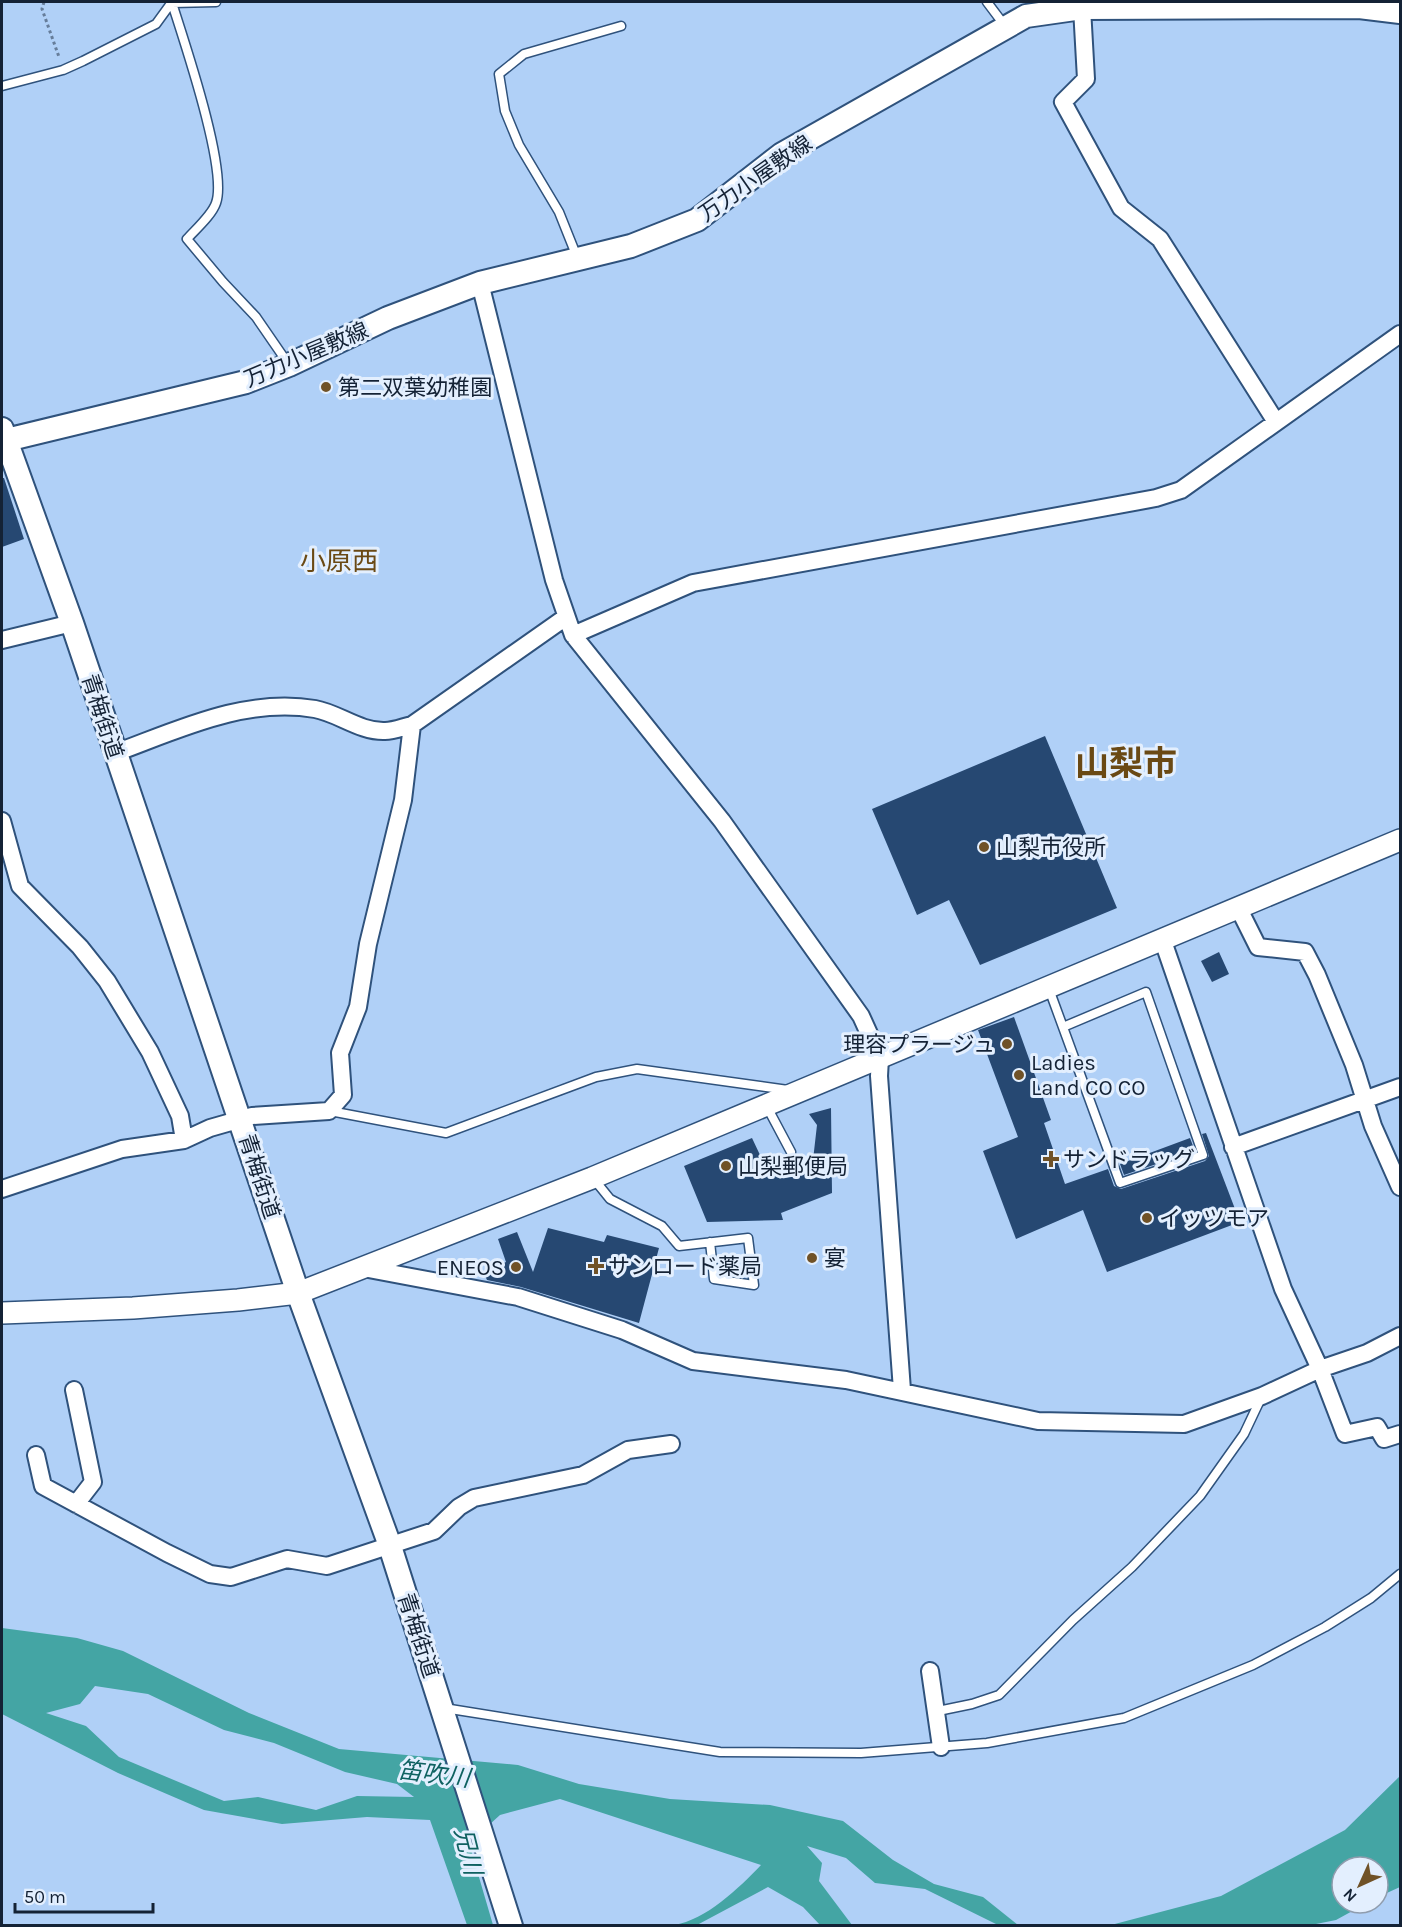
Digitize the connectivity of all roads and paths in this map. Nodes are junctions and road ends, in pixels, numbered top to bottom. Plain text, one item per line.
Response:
1 (44, 2) edge
2 (172, 2) edge
3 (216, 2) edge
4 (987, 2) edge
5 (1082, 8) junction
6 (1401, 12) edge
7 (621, 26) dead end
8 (1005, 26) junction
9 (63, 70) junction
10 (2, 86) edge
11 (578, 258) junction
12 (480, 283) junction
13 (1401, 334) edge
14 (289, 365) junction
15 (1276, 422) junction
16 (3, 436) edge
17 (566, 617) junction
18 (72, 623) junction
19 (573, 635) junction
20 (2, 640) edge
21 (412, 725) junction
22 (115, 753) junction
23 (2, 821) edge
24 (1401, 840) edge
25 (1239, 909) junction
26 (1163, 941) junction
27 (1049, 989) junction
28 (1063, 1027) junction
29 (880, 1058) junction
30 (1401, 1087) edge
31 (798, 1091) junction
32 (1365, 1099) junction
33 (766, 1105) junction
34 (329, 1111) junction
35 (241, 1119) junction
36 (184, 1140) junction
37 (1233, 1147) junction
38 (791, 1152) dead end
39 (592, 1178) junction
40 (1401, 1187) edge
41 (2, 1189) edge
42 (710, 1242) junction
43 (363, 1268) junction
44 (298, 1293) junction
45 (2, 1313) edge
46 (1401, 1336) edge
47 (1320, 1369) junction
48 (74, 1390) dead end
49 (902, 1390) junction
50 (1262, 1396) junction
51 (1401, 1434) edge
52 (671, 1444) dead end
53 (36, 1455) dead end
54 (76, 1504) junction
55 (389, 1544) junction
56 (1401, 1574) edge
57 (930, 1671) dead end
58 (938, 1711) junction
59 (446, 1715) junction
60 (941, 1747) junction
61 (511, 1926) edge

1 - 9 path
2 - 3 lane
2 - 9 lane
2 - 14 lane
4 - 8 lane
5 - 6 main road, 万力小屋敷線
5 - 8 main road, 万力小屋敷線
5 - 15 street
7 - 11 lane
8 - 11 main road, 万力小屋敷線
9 - 10 lane
11 - 12 main road, 万力小屋敷線
12 - 14 main road, 万力小屋敷線
12 - 17 street
13 - 15 street
14 - 16 main road, 万力小屋敷線
15 - 19 street
16 - 18 main road, 青梅街道
17 - 19 street
17 - 21 street
18 - 20 street
18 - 22 main road, 青梅街道
19 - 29 street
21 - 22 street
21 - 34 street
22 - 35 main road, 青梅街道
23 - 36 street
24 - 25 street
25 - 26 street
25 - 32 street
26 - 27 street
26 - 37 street
27 - 28 lane
27 - 29 street
28 - 28 lane
29 - 31 street
29 - 49 street
30 - 32 street
31 - 33 street
31 - 34 lane
32 - 37 street
32 - 40 street
33 - 38 lane
33 - 39 street
34 - 35 street
35 - 36 street
35 - 44 main road, 青梅街道
36 - 41 street
37 - 47 street
39 - 42 lane
39 - 43 street
42 - 42 lane
43 - 44 street
43 - 49 street
44 - 45 street
44 - 55 main road, 青梅街道
46 - 47 street
47 - 50 street
47 - 51 street
48 - 54 street
49 - 50 street
50 - 58 lane
52 - 55 street
53 - 54 street
54 - 55 street
55 - 59 main road, 青梅街道
56 - 60 lane
57 - 58 street
58 - 60 street
59 - 60 lane
59 - 61 main road, 青梅街道

